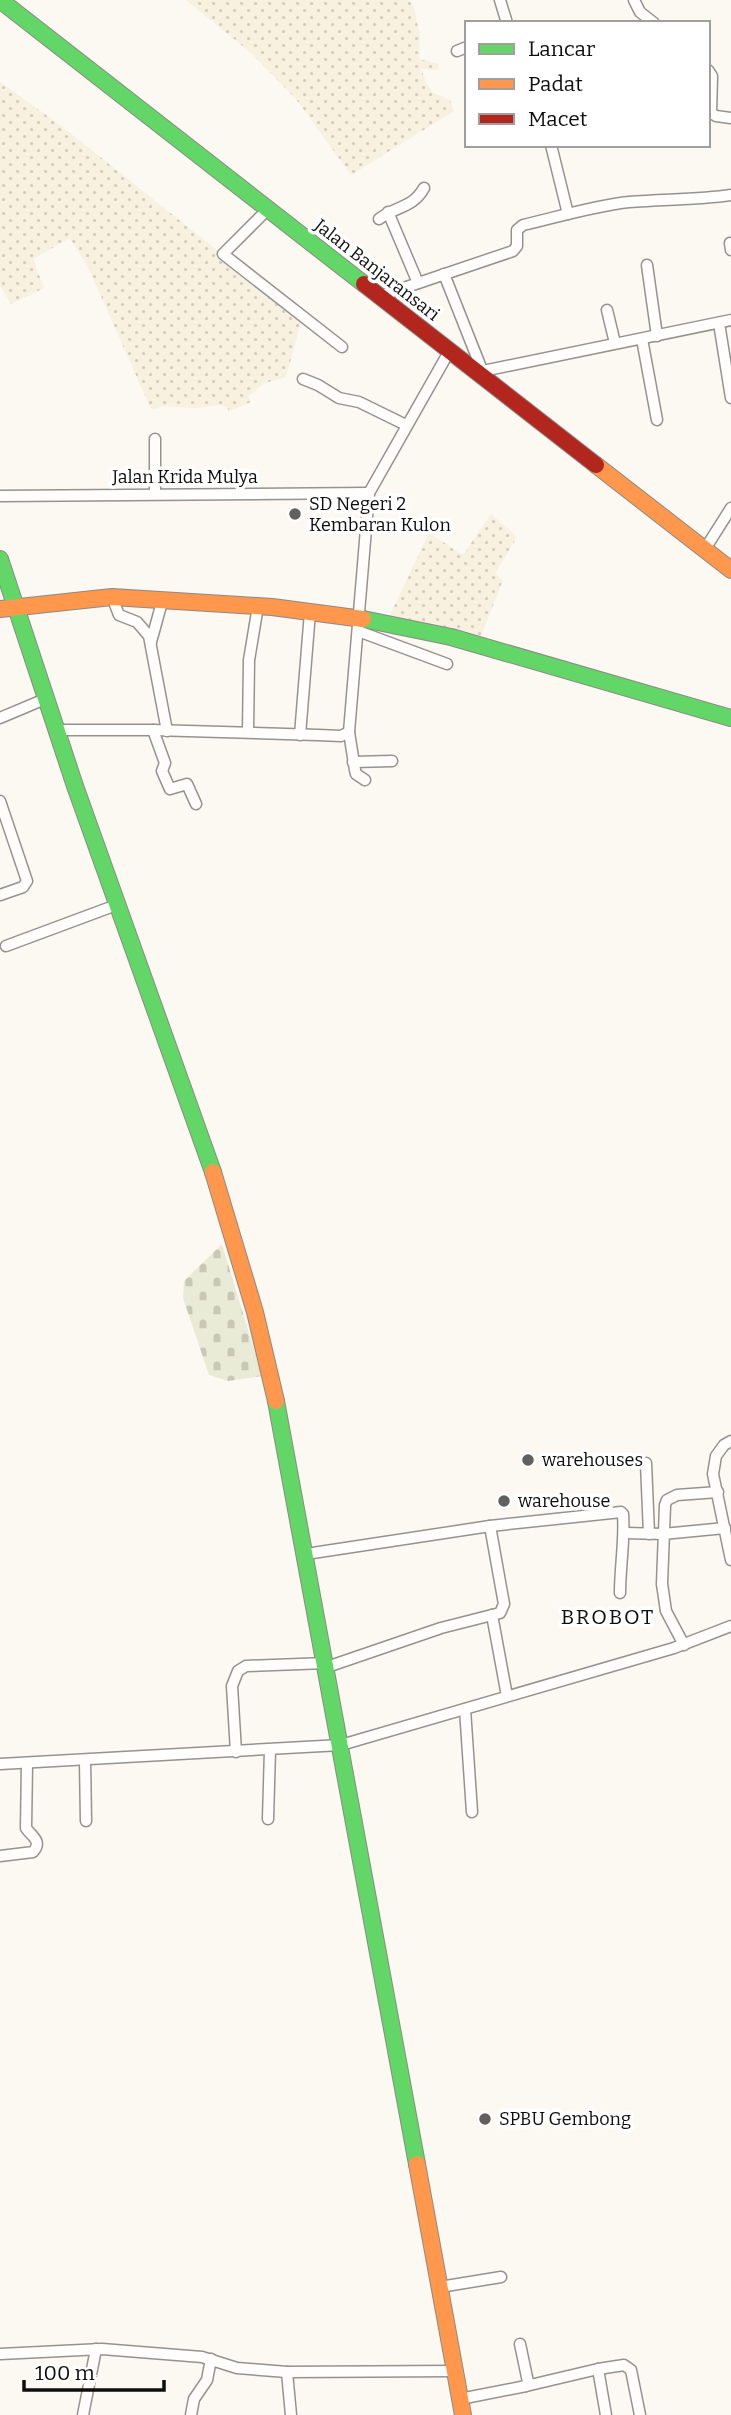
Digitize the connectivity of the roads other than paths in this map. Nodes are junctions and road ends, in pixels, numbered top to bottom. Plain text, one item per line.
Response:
1 (0, 0) edge
2 (500, 0) edge
3 (634, 0) edge
4 (506, 21) edge
5 (651, 21) edge
6 (710, 73) edge
7 (731, 118) edge
8 (551, 147) edge
9 (424, 188) dead end
10 (731, 195) edge
11 (268, 209) junction
12 (568, 214) junction
13 (647, 265) dead end
14 (444, 274) junction
15 (418, 283) junction
16 (380, 296) junction
17 (607, 310) dead end
18 (725, 321) edge
19 (657, 336) junction
20 (642, 339) junction
21 (615, 343) junction
22 (342, 347) dead end
23 (450, 351) junction
24 (480, 371) junction
25 (303, 379) dead end
26 (731, 398) edge
27 (657, 420) dead end
28 (405, 425) junction
29 (155, 439) dead end
30 (369, 493) junction
31 (155, 494) junction
32 (0, 496) edge
33 (731, 508) edge
34 (705, 549) junction
35 (0, 559) edge
36 (731, 570) edge
37 (112, 597) junction
38 (162, 602) junction
39 (258, 607) junction
40 (8, 608) edge
41 (310, 611) junction
42 (359, 625) junction
43 (151, 642) junction
44 (447, 664) dead end
45 (45, 699) junction
46 (0, 718) edge
47 (731, 718) edge
48 (55, 730) junction
49 (153, 730) junction
50 (167, 731) junction
51 (248, 732) junction
52 (349, 733) junction
53 (300, 735) junction
54 (392, 761) dead end
55 (353, 762) junction
56 (365, 780) dead end
57 (0, 801) edge
58 (195, 804) dead end
59 (0, 895) edge
60 (119, 904) junction
61 (6, 946) dead end
62 (731, 1441) edge
63 (646, 1463) dead end
64 (718, 1492) junction
65 (727, 1509) edge
66 (490, 1526) junction
67 (725, 1528) junction
68 (626, 1533) junction
69 (649, 1534) junction
70 (663, 1534) junction
71 (306, 1554) junction
72 (731, 1560) edge
73 (620, 1593) dead end
74 (492, 1615) junction
75 (731, 1626) edge
76 (684, 1645) junction
77 (327, 1665) junction
78 (507, 1696) junction
79 (466, 1709) junction
80 (341, 1745) junction
81 (270, 1750) junction
82 (236, 1752) junction
83 (85, 1760) junction
84 (27, 1763) junction
85 (0, 1764) edge
86 (472, 1812) dead end
87 (268, 1819) dead end
88 (86, 1821) dead end
89 (0, 1856) edge
90 (501, 2277) dead end
91 (440, 2287) junction
92 (520, 2344) dead end
93 (96, 2348) junction
94 (0, 2354) edge
95 (211, 2359) junction
96 (598, 2370) junction
97 (455, 2371) junction
98 (287, 2372) junction
99 (526, 2385) junction
100 (461, 2407) edge
101 (83, 2415) edge
102 (191, 2415) edge
103 (291, 2415) edge
104 (606, 2415) edge
105 (640, 2415) edge

1 - 11 main road, Jalan Banjaransari
2 - 4 street
3 - 5 street
6 - 7 street
8 - 12 street
9 - 15 street
10 - 12 street
11 - 16 main road, Jalan Banjaransari
11 - 22 street
12 - 14 street
13 - 19 street
14 - 15 street
14 - 24 street
15 - 16 street
16 - 23 main road, Jalan Banjaransari
17 - 21 street
18 - 19 street
18 - 26 street
19 - 20 street
20 - 21 street
20 - 27 street
21 - 24 street
23 - 24 main road, Jalan Banjaransari
23 - 28 street
24 - 34 main road, Jalan Banjaransari
25 - 28 street
28 - 30 street
29 - 31 street
30 - 31 street, Jalan Krida Mulya
30 - 42 street
31 - 32 street, Jalan Krida Mulya
33 - 34 street
34 - 36 main road, Jalan Banjaransari
35 - 40 main road
37 - 38 main road
37 - 40 main road
37 - 43 street
38 - 39 main road
38 - 43 street
39 - 41 main road
39 - 51 street
40 - 45 main road
41 - 42 main road
41 - 53 street
42 - 44 street
42 - 47 main road
42 - 52 street
43 - 50 street
45 - 46 street
45 - 48 main road
48 - 49 street
48 - 60 main road
49 - 50 street
49 - 58 street
50 - 51 street
51 - 53 street
52 - 53 street
52 - 55 street
54 - 55 street
55 - 56 street
57 - 59 street
60 - 61 street
60 - 71 main road
62 - 64 street
63 - 69 street
64 - 65 street
64 - 70 street
65 - 67 street
66 - 68 street
66 - 71 street
66 - 74 street
67 - 70 street
67 - 72 street
68 - 69 street
68 - 73 street
69 - 70 street
70 - 76 street
71 - 77 main road
74 - 77 street
74 - 78 street
75 - 76 street
76 - 78 street
77 - 80 main road
77 - 82 street
78 - 79 street
79 - 80 street
79 - 86 street
80 - 81 street
80 - 91 main road
81 - 82 street
81 - 87 street
82 - 83 street
83 - 84 street
83 - 88 street
84 - 85 street
84 - 89 street
90 - 91 street
91 - 97 main road
92 - 99 street
93 - 94 street
93 - 95 street
93 - 101 street
95 - 98 street
95 - 102 street
96 - 99 street
96 - 104 street
96 - 105 street
97 - 98 street
97 - 100 main road
98 - 103 street
99 - 100 street

